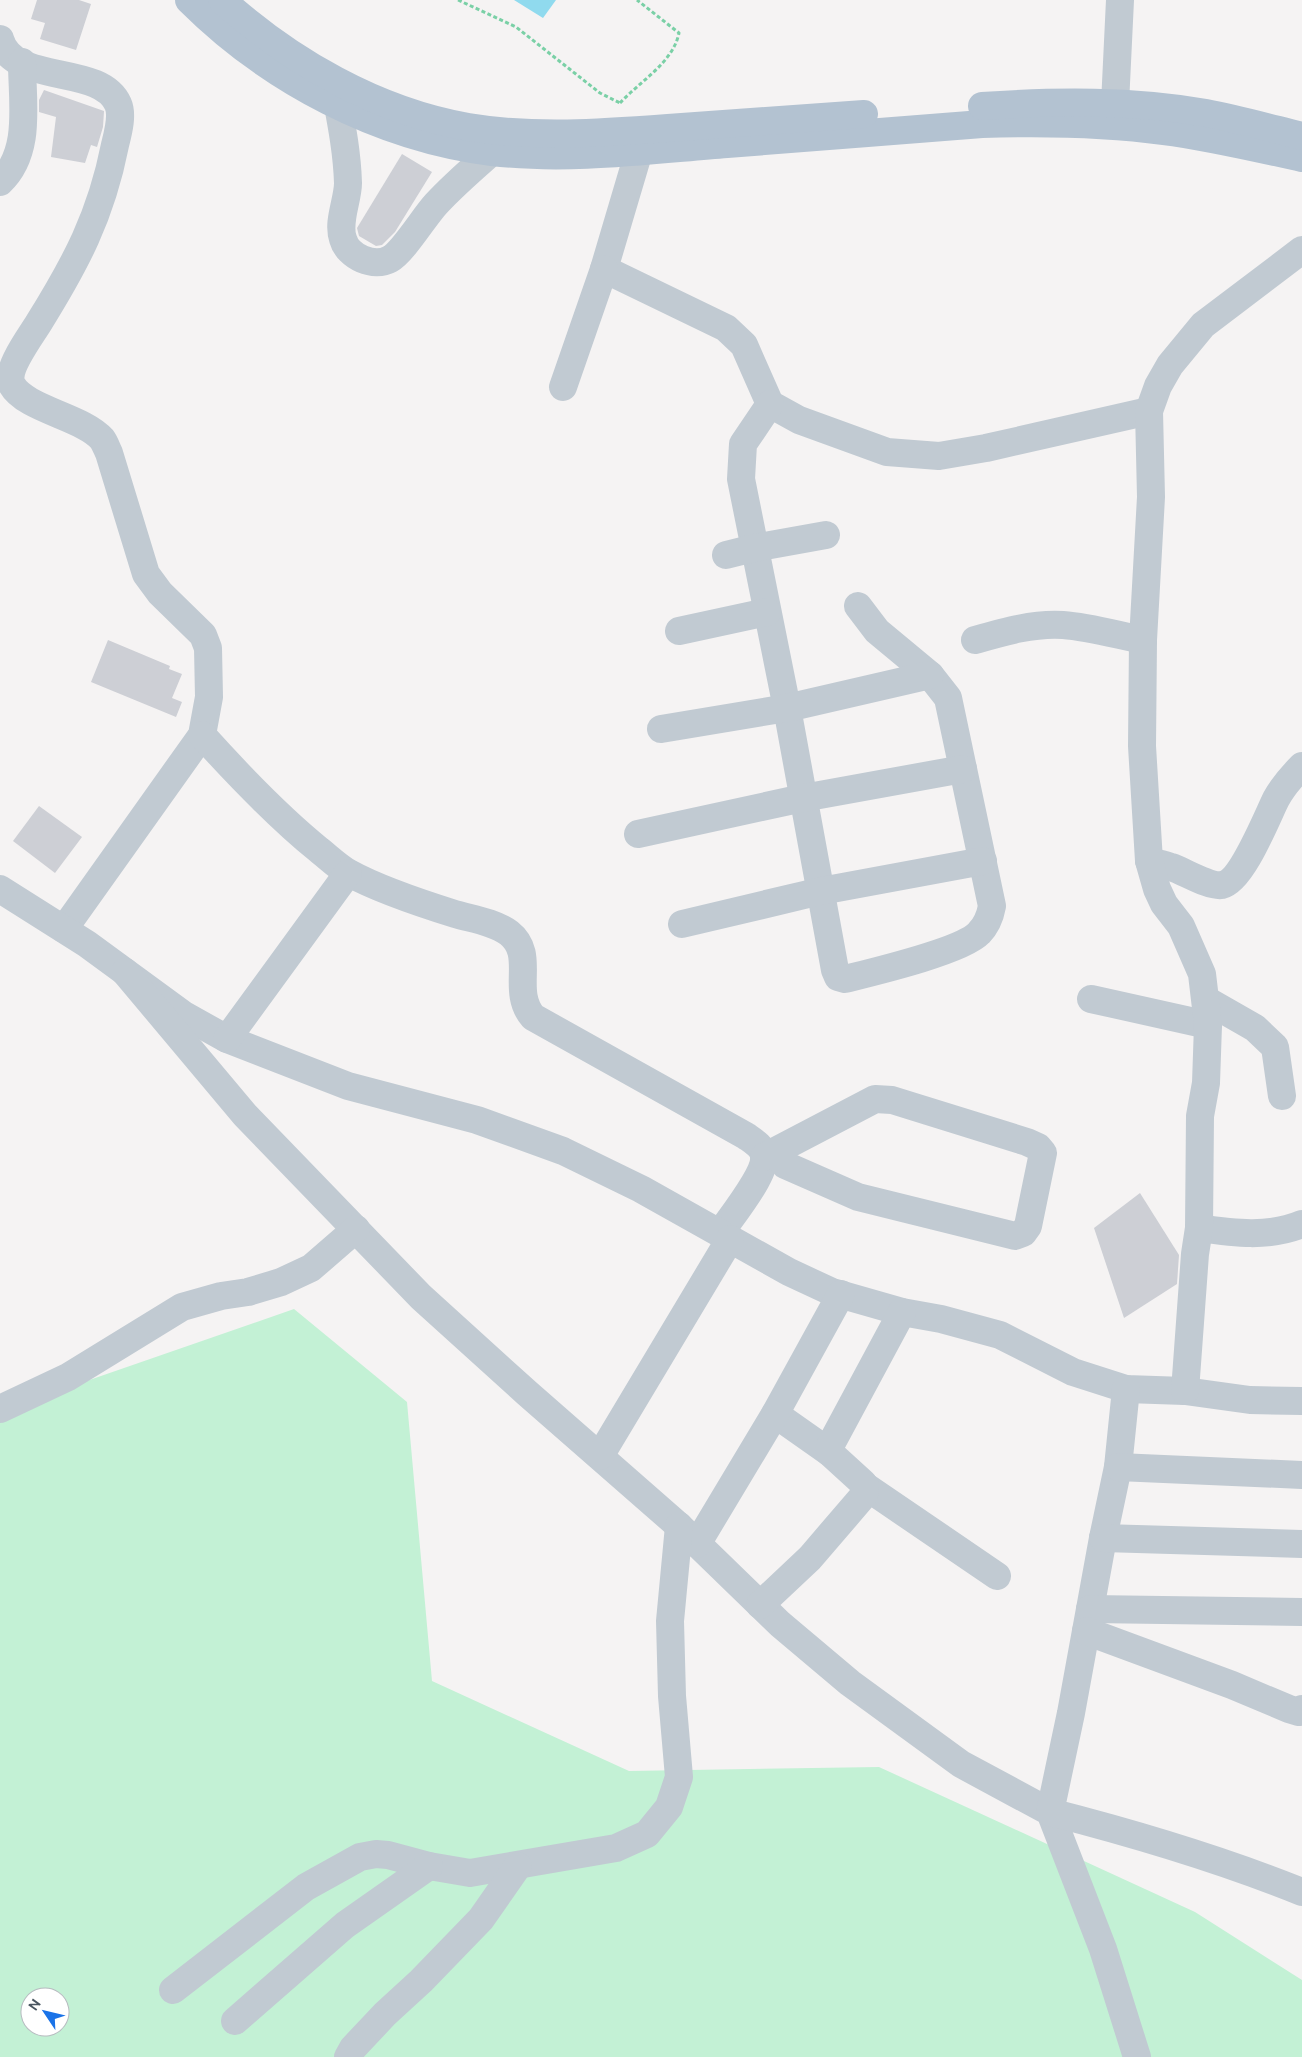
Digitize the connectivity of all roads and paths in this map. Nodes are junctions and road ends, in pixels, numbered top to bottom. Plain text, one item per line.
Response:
1 (189, 0) edge
2 (222, 0) edge
3 (458, 0) edge
4 (637, 0) edge
5 (1120, 0) edge
6 (0, 40) edge
7 (22, 62) junction
8 (336, 92) junction
9 (620, 103) junction
10 (1115, 104) junction
11 (513, 133) junction
12 (1302, 136) edge
13 (633, 141) junction
14 (492, 152) junction
15 (1302, 158) edge
16 (4, 168) edge
17 (1302, 250) edge
18 (604, 270) junction
19 (563, 387) dead end
20 (770, 404) junction
21 (1149, 411) junction
22 (826, 536) dead end
23 (754, 548) junction
24 (726, 555) dead end
25 (858, 606) dead end
26 (767, 612) junction
27 (679, 631) dead end
28 (975, 640) dead end
29 (1143, 640) junction
30 (930, 675) junction
31 (787, 708) junction
32 (661, 729) dead end
33 (202, 735) junction
34 (1302, 766) edge
35 (963, 770) junction
36 (803, 798) junction
37 (638, 834) dead end
38 (983, 861) junction
39 (1149, 861) junction
40 (348, 873) junction
41 (0, 889) edge
42 (821, 891) junction
43 (682, 924) dead end
44 (64, 929) junction
45 (125, 972) junction
46 (1091, 999) dead end
47 (1207, 1012) junction
48 (227, 1039) junction
49 (1282, 1096) dead end
50 (770, 1154) junction
51 (1302, 1224) edge
52 (1199, 1228) junction
53 (356, 1229) junction
54 (726, 1236) junction
55 (840, 1294) junction
56 (902, 1312) junction
57 (1126, 1389) junction
58 (1185, 1392) junction
59 (1302, 1401) edge
60 (0, 1409) edge
61 (775, 1414) junction
62 (829, 1452) junction
63 (600, 1456) junction
64 (1118, 1467) junction
65 (1302, 1475) edge
66 (865, 1486) junction
67 (688, 1535) junction
68 (1103, 1538) junction
69 (1302, 1544) edge
70 (997, 1576) dead end
71 (760, 1605) junction
72 (1302, 1612) edge
73 (1088, 1620) junction
74 (1302, 1709) edge
75 (1050, 1812) junction
76 (429, 1866) junction
77 (518, 1866) junction
78 (1302, 1892) edge
79 (173, 1990) dead end
80 (235, 2021) dead end
81 (348, 2057) edge
82 (1137, 2057) edge

1 - 8 main road
2 - 8 main road
3 - 9 path
4 - 9 path
5 - 10 street
6 - 7 street
7 - 16 street
7 - 33 street
8 - 11 main road
8 - 14 main road
8 - 14 street
9 - 13 path
10 - 12 main road
10 - 13 main road
11 - 13 main road
11 - 14 street
13 - 14 main road
13 - 15 main road
13 - 18 street
17 - 21 street
18 - 19 street
18 - 20 street
20 - 21 street
20 - 23 street
21 - 29 street
22 - 23 street
23 - 24 street
23 - 26 street
25 - 30 street
26 - 27 street
26 - 31 street
28 - 29 street
29 - 39 street
30 - 31 street
30 - 35 street
31 - 32 street
31 - 36 street
33 - 40 street
33 - 44 street
34 - 39 street
35 - 36 street
35 - 38 street
36 - 37 street
36 - 42 street
38 - 42 street
38 - 42 street
39 - 47 street
40 - 48 street
40 - 50 street
41 - 44 street
42 - 43 street
44 - 45 street
45 - 48 street
45 - 53 street
46 - 47 street
47 - 49 street
47 - 52 street
48 - 54 street
50 - 50 street
50 - 54 street
51 - 52 street
52 - 58 street
53 - 60 street
53 - 63 street
54 - 55 street
54 - 63 street
55 - 56 street
55 - 61 street
56 - 57 street
56 - 62 street
57 - 58 street
57 - 64 street
58 - 59 street
61 - 62 street
61 - 67 street
62 - 66 street
63 - 67 street
64 - 65 street
64 - 68 street
66 - 70 street
66 - 71 street
67 - 71 street
67 - 77 street
68 - 69 street
68 - 73 street
71 - 75 street
72 - 73 street
73 - 74 street
73 - 75 street
75 - 78 street
75 - 82 street
76 - 77 street
76 - 79 street
76 - 80 street
77 - 81 street

